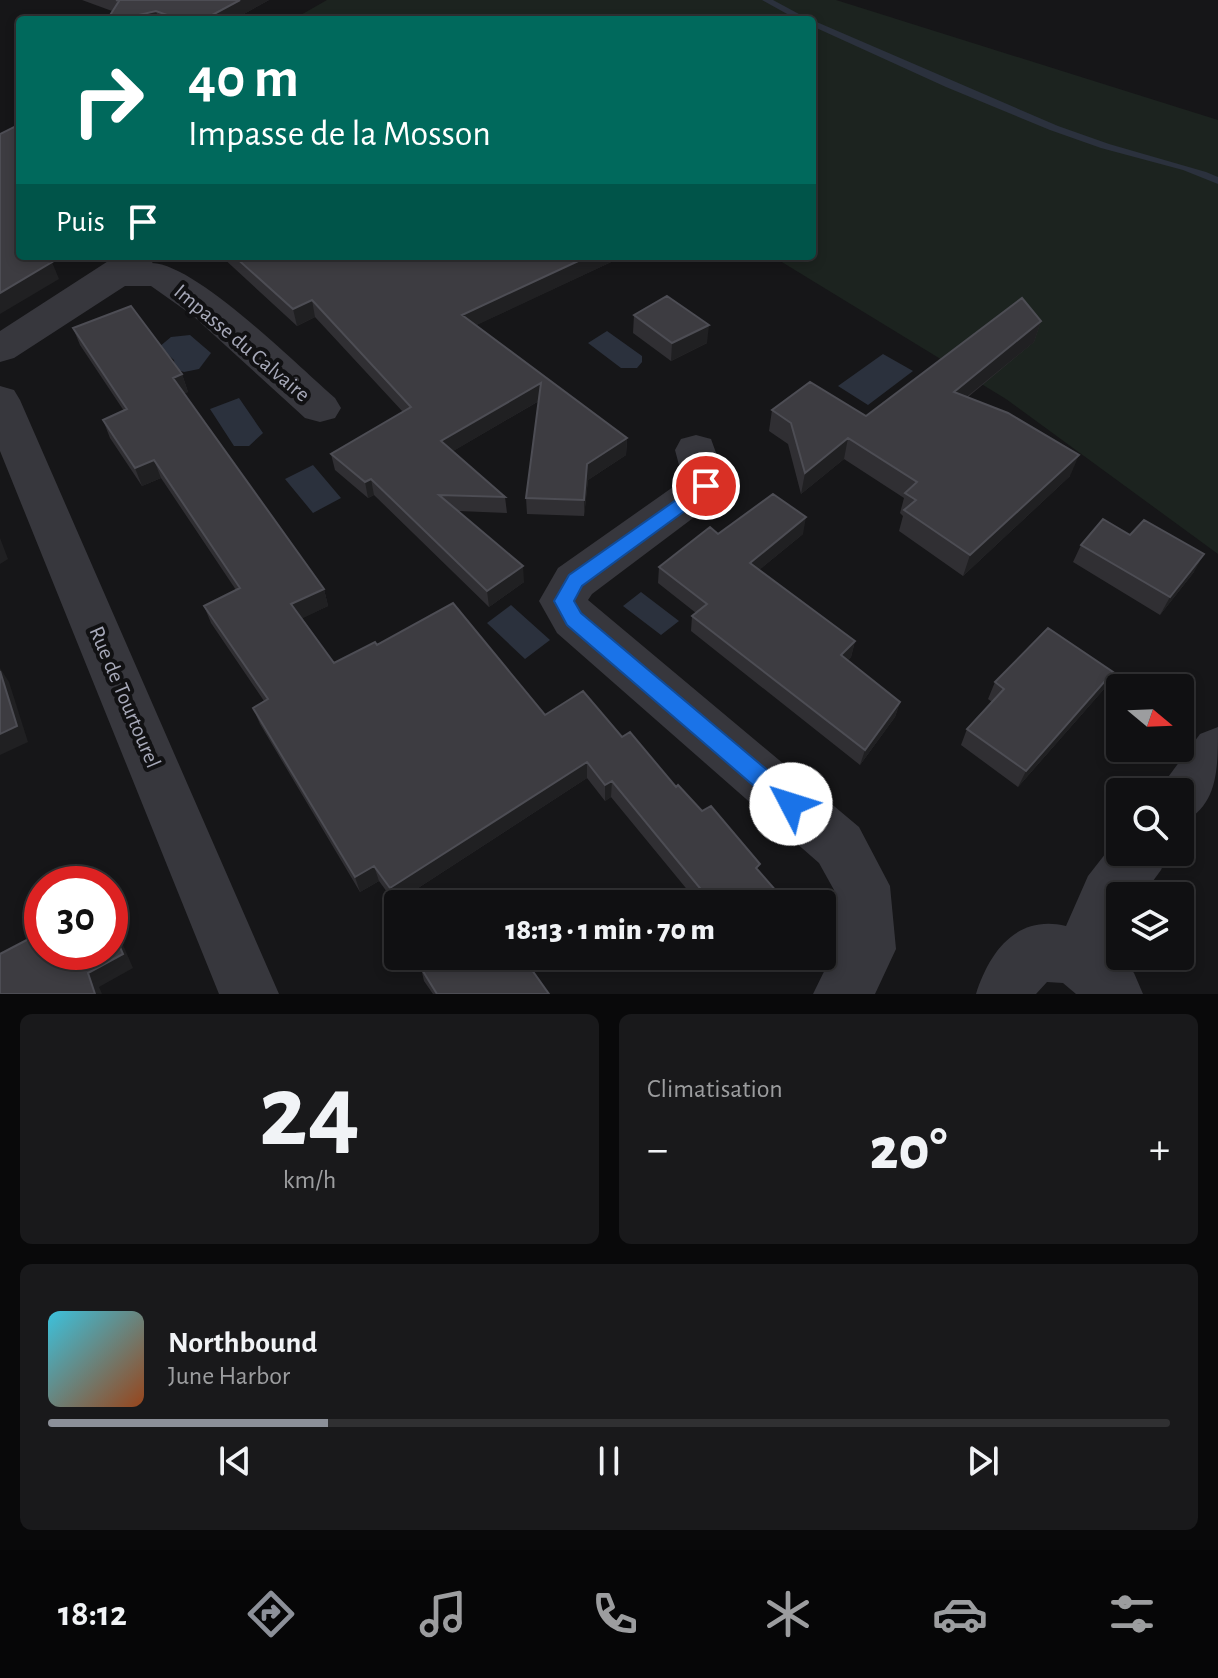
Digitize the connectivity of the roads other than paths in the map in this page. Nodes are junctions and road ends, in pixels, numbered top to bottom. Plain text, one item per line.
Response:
1 (128, 265) edge
2 (0, 349) edge
3 (0, 400) edge
4 (320, 408) dead end
5 (696, 450) dead end
6 (1218, 750) edge
7 (1194, 782) edge
8 (1130, 866) edge
9 (1097, 977) edge
10 (249, 994) edge
11 (843, 994) edge
12 (1006, 994) edge

1 - 2 street, Impasse du Calvaire
1 - 4 street, Impasse du Calvaire
3 - 10 street, Rue de Tourtourel
5 - 11 street
6 - 7 street
8 - 9 street
9 - 12 street

